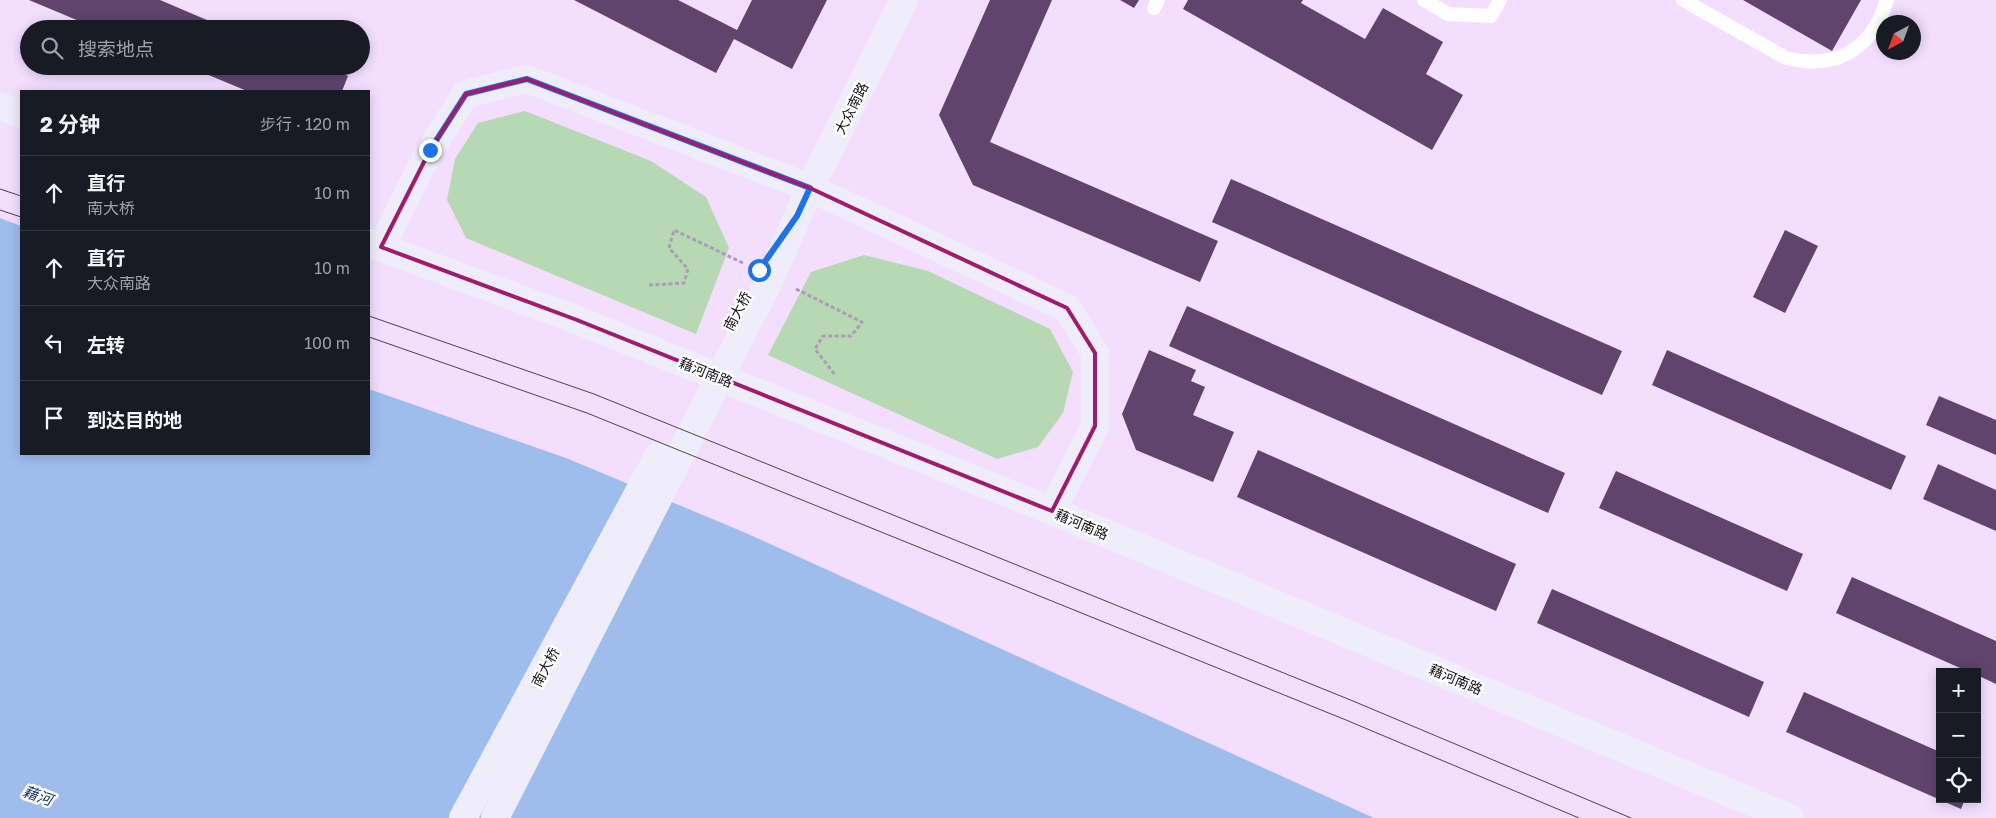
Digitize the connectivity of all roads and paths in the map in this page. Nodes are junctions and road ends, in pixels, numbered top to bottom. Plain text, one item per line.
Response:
1 (904, 0) edge
2 (1424, 0) edge
3 (1500, 0) edge
4 (1683, 0) edge
5 (1886, 0) edge
6 (0, 106) edge
7 (20, 114) edge
8 (810, 188) junction
9 (797, 216) joint
10 (375, 245) edge
11 (765, 274) junction
12 (649, 285) dead end
13 (836, 376) dead end
14 (1052, 511) junction
15 (463, 818) edge
16 (495, 818) edge
17 (1790, 818) edge

1 - 8 main road, 大众南路
2 - 3 lane
4 - 5 lane
6 - 7 main road
8 - 9 main road, 大众南路
8 - 10 main road
8 - 14 main road
9 - 11 main road, 南大桥
10 - 14 main road, 藉河南路
11 - 12 path
11 - 13 path
11 - 15 main road, 南大桥
11 - 16 main road, 南大桥
14 - 17 main road, 藉河南路

